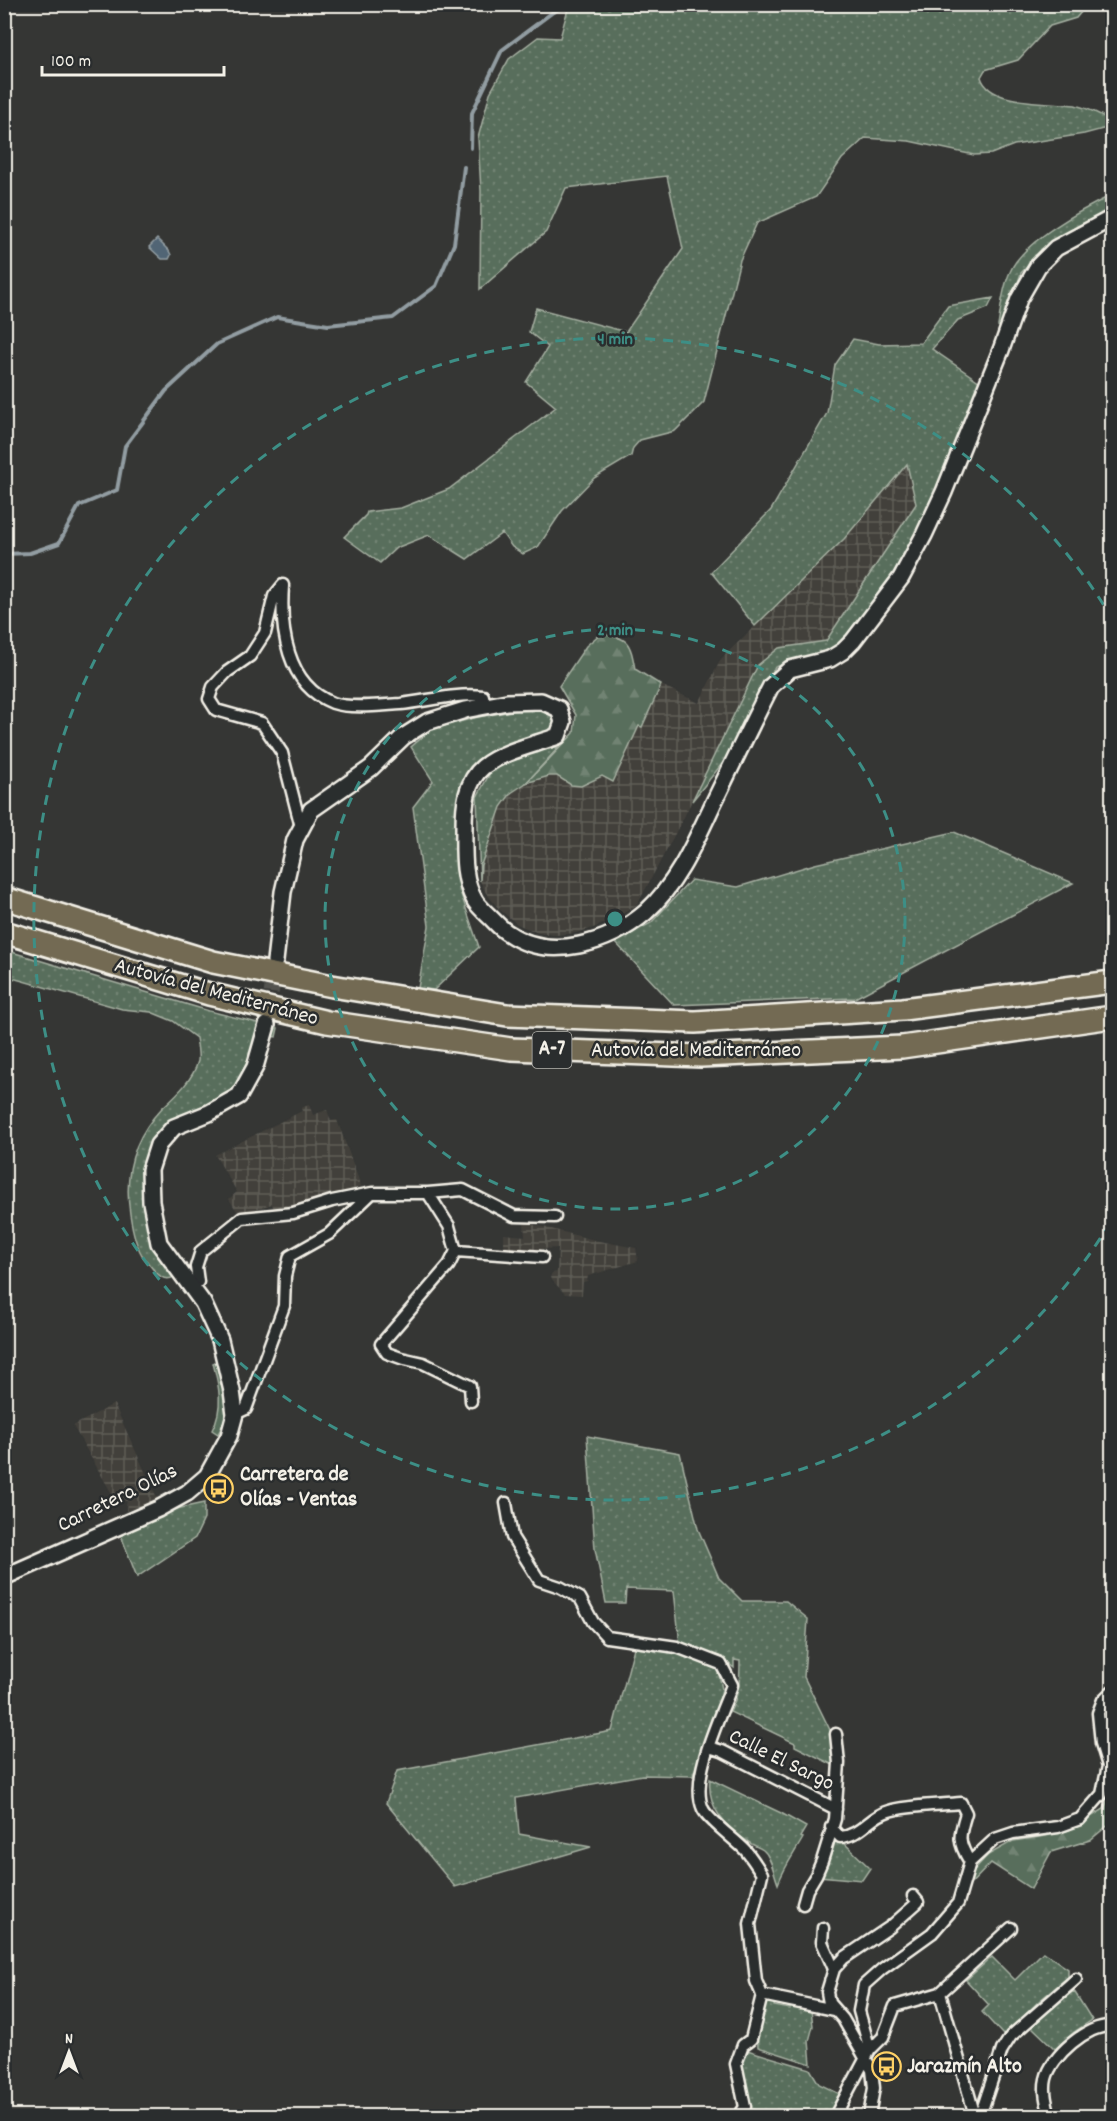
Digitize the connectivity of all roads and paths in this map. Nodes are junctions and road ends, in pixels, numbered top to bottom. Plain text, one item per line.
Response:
1 (1113, 218) edge
2 (485, 706) junction
3 (301, 827) junction
4 (4, 898) edge
5 (4, 932) edge
6 (275, 961) tunnel mouth
7 (1113, 982) edge
8 (1113, 1017) edge
9 (267, 1025) tunnel mouth
10 (372, 1193) junction
11 (428, 1193) junction
12 (555, 1217) dead end
13 (456, 1251) junction
14 (542, 1257) dead end
15 (192, 1287) junction
16 (471, 1401) dead end
17 (235, 1414) junction
18 (506, 1503) dead end
19 (4, 1577) edge
20 (1113, 1691) edge
21 (836, 1734) dead end
22 (709, 1748) junction
23 (836, 1809) junction
24 (831, 1827) junction
25 (970, 1862) junction
26 (913, 1896) dead end
27 (803, 1904) dead end
28 (824, 1928) dead end
29 (1011, 1928) dead end
30 (834, 1969) junction
31 (1076, 1979) dead end
32 (940, 1993) junction
33 (762, 1995) junction
34 (834, 2010) junction
35 (1113, 2026) edge
36 (867, 2054) junction
37 (739, 2116) edge
38 (835, 2116) edge
39 (869, 2116) edge
40 (975, 2116) edge
41 (980, 2116) edge
42 (1050, 2116) edge

1 - 2 main road
2 - 3 main road
2 - 3 street
3 - 6 main road
4 - 7 highway, Autovía del Mediterráneo / A-7
5 - 8 highway, Autovía del Mediterráneo / A-7
9 - 15 main road
10 - 11 street
10 - 15 street
10 - 17 street
11 - 12 street
11 - 13 street
13 - 14 street
13 - 16 street
15 - 17 main road
17 - 19 main road, Carretera Olías
18 - 22 street
20 - 25 street
21 - 23 street
22 - 23 street, Calle El Sargo
22 - 33 street
23 - 24 street
24 - 25 street
24 - 27 street
25 - 36 street
26 - 30 street
28 - 30 street
29 - 32 street
30 - 34 street
31 - 41 street
32 - 36 street
32 - 40 street
33 - 34 street
33 - 37 street
34 - 36 street
35 - 42 street
36 - 38 street
36 - 39 street

